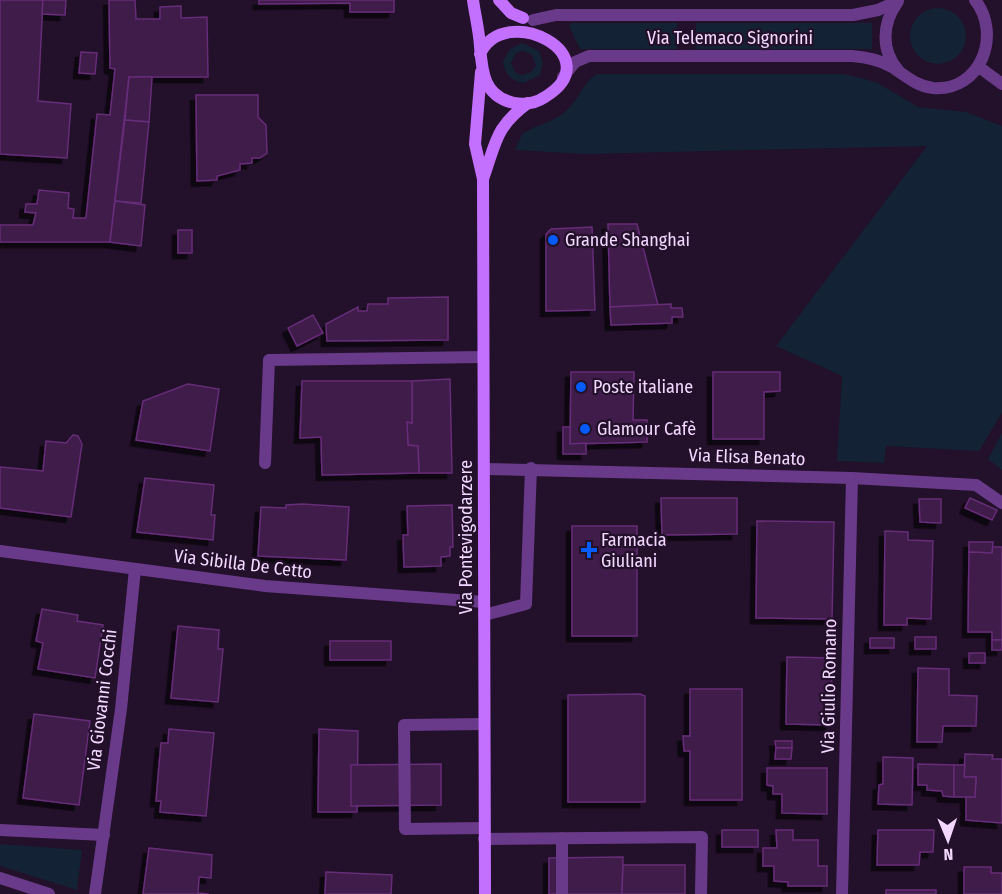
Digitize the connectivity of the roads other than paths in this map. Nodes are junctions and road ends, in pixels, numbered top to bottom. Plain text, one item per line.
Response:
1 (473, 0) edge
2 (499, 0) edge
3 (975, 0) edge
4 (899, 1) edge
5 (529, 19) junction
6 (480, 54) junction
7 (979, 67) junction
8 (481, 72) junction
9 (903, 75) junction
10 (562, 78) junction
11 (1002, 84) edge
12 (528, 103) junction
13 (483, 179) junction
14 (483, 357) junction
15 (265, 463) dead end
16 (531, 468) junction
17 (485, 469) junction
18 (852, 478) junction
19 (1002, 503) edge
20 (0, 551) edge
21 (135, 569) junction
22 (484, 608) junction
23 (483, 724) junction
24 (0, 830) edge
25 (484, 833) junction
26 (104, 835) junction
27 (562, 838) junction
28 (0, 879) edge
29 (49, 894) edge
30 (95, 894) edge
31 (485, 894) edge
32 (562, 894) edge
33 (701, 894) edge
34 (842, 894) edge

1 - 6 main road, Via Pontevigodarzere
2 - 5 main road
3 - 7 street
4 - 5 street, Via Telemaco Signorini
4 - 9 street, Via Telemaco Signorini
5 - 6 main road
5 - 10 main road
6 - 8 main road, Via Pontevigodarzere
7 - 9 street, Via Telemaco Signorini
7 - 11 street
8 - 12 main road
8 - 13 main road, Via Pontevigodarzere
9 - 10 street, Via Telemaco Signorini
10 - 12 main road, Via Pontevigodarzere
12 - 13 main road, Via Pontevigodarzere
13 - 14 main road, Via Pontevigodarzere
14 - 15 street
14 - 17 main road, Via Pontevigodarzere
16 - 17 street, Via Elisa Benato
16 - 18 street, Via Elisa Benato
16 - 22 street, Via Sibilla De Cetto
17 - 22 main road, Via Pontevigodarzere
18 - 19 street, Via Elisa Benato
18 - 34 street, Via Giulio Romano
20 - 21 street, Via Sibilla De Cetto
21 - 22 street, Via Sibilla De Cetto
21 - 26 street, Via Giovanni Cocchi
22 - 23 main road, Via Pontevigodarzere
23 - 25 main road, Via Pontevigodarzere
23 - 25 street
24 - 26 street
25 - 27 street
25 - 31 main road, Via Pontevigodarzere
26 - 30 street, Via Giovanni Cocchi
27 - 32 street
27 - 33 street
28 - 29 street

